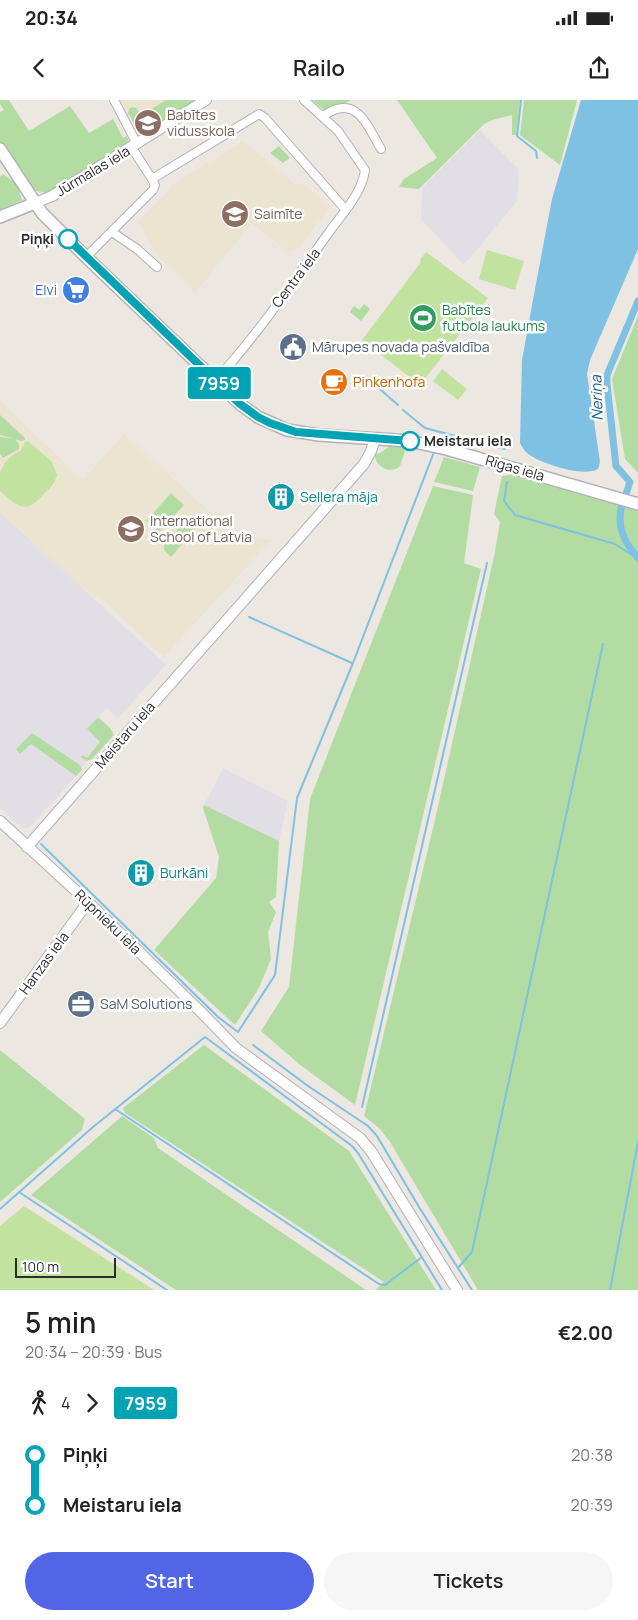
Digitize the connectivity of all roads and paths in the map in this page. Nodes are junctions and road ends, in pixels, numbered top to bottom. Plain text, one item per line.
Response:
1 (114, 100) edge
2 (206, 100) edge
3 (304, 100) edge
4 (323, 116) junction
5 (134, 146) junction
6 (0, 149) edge
7 (381, 149) dead end
8 (152, 180) junction
9 (35, 203) junction
10 (346, 209) junction
11 (0, 217) edge
12 (112, 232) junction
13 (86, 257) junction
14 (157, 267) dead end
15 (216, 380) junction
16 (375, 439) junction
17 (638, 504) edge
18 (0, 821) edge
19 (27, 847) junction
20 (88, 902) junction
21 (0, 1023) edge
22 (457, 1290) edge

1 - 5 street
2 - 5 street, Jūrmalas iela
3 - 4 street
4 - 7 street
4 - 10 street, Centra iela
5 - 8 street
5 - 9 street, Jūrmalas iela
6 - 9 main road, Rīgas iela
8 - 10 street
8 - 12 street
9 - 11 main road, Jūrmalas iela
9 - 13 main road, Rīgas iela
10 - 15 street, Centra iela
12 - 13 street
12 - 14 street
13 - 15 main road, Rīgas iela
15 - 16 main road, Rīgas iela
16 - 17 main road, Rīgas iela
16 - 19 street, Meistaru iela
18 - 19 street, Rūpnieku iela
19 - 20 street, Rūpnieku iela
20 - 21 street, Hanzas iela
20 - 22 street, Rūpnieku iela

